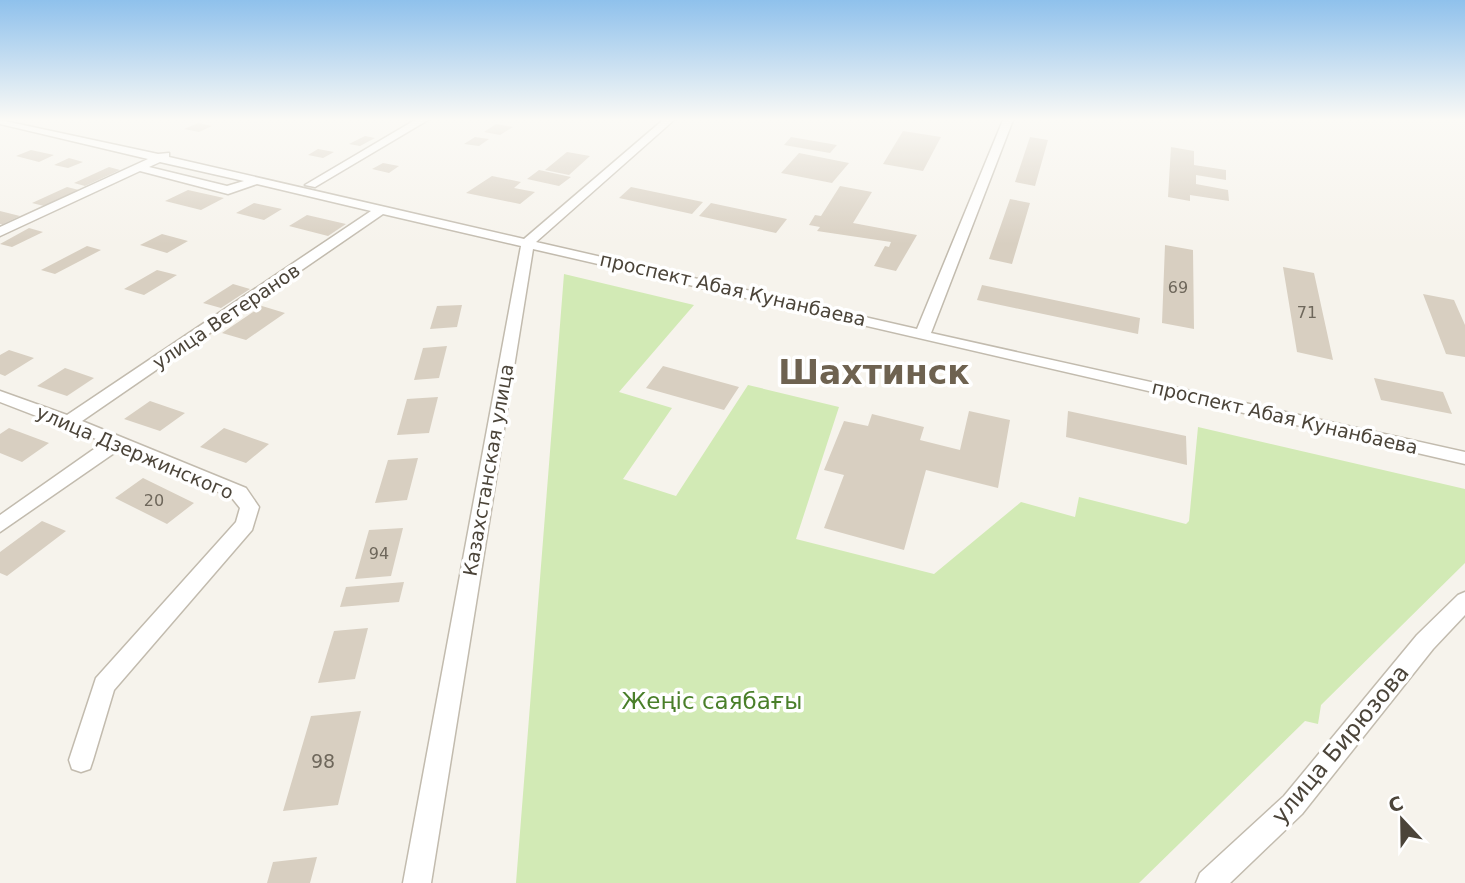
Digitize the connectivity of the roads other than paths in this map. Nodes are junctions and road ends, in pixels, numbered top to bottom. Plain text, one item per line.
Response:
1 (154, 161) edge
2 (185, 161) edge
3 (191, 161) edge
4 (352, 161) edge
5 (621, 161) edge
6 (991, 161) edge
7 (141, 167) junction
8 (259, 180) junction
9 (311, 185) junction
10 (382, 209) junction
11 (0, 232) edge
12 (533, 237) junction
13 (925, 327) junction
14 (0, 396) edge
15 (69, 422) junction
16 (118, 441) junction
17 (1465, 446) edge
18 (1465, 458) edge
19 (0, 525) edge
20 (1465, 601) edge
21 (81, 760) dead end
22 (417, 883) edge
23 (1210, 883) edge

1 - 7 street
2 - 8 street, проспект Абая Кунанбаева
3 - 9 street, проспект Абая Кунанбаева
4 - 9 street
5 - 12 street
6 - 13 street
7 - 8 street
7 - 11 street
8 - 10 street, проспект Абая Кунанбаева
9 - 12 street, проспект Абая Кунанбаева
10 - 12 street, проспект Абая Кунанбаева
10 - 15 street, улица Ветеранов
12 - 13 street, проспект Абая Кунанбаева
12 - 22 street, Казахстанская улица
13 - 17 street, проспект Абая Кунанбаева
13 - 18 street, проспект Абая Кунанбаева
14 - 15 street, улица Дзержинского
15 - 16 street, улица Дзержинского
16 - 19 street
16 - 21 street, улица Дзержинского
20 - 23 street, улица Бирюзова

